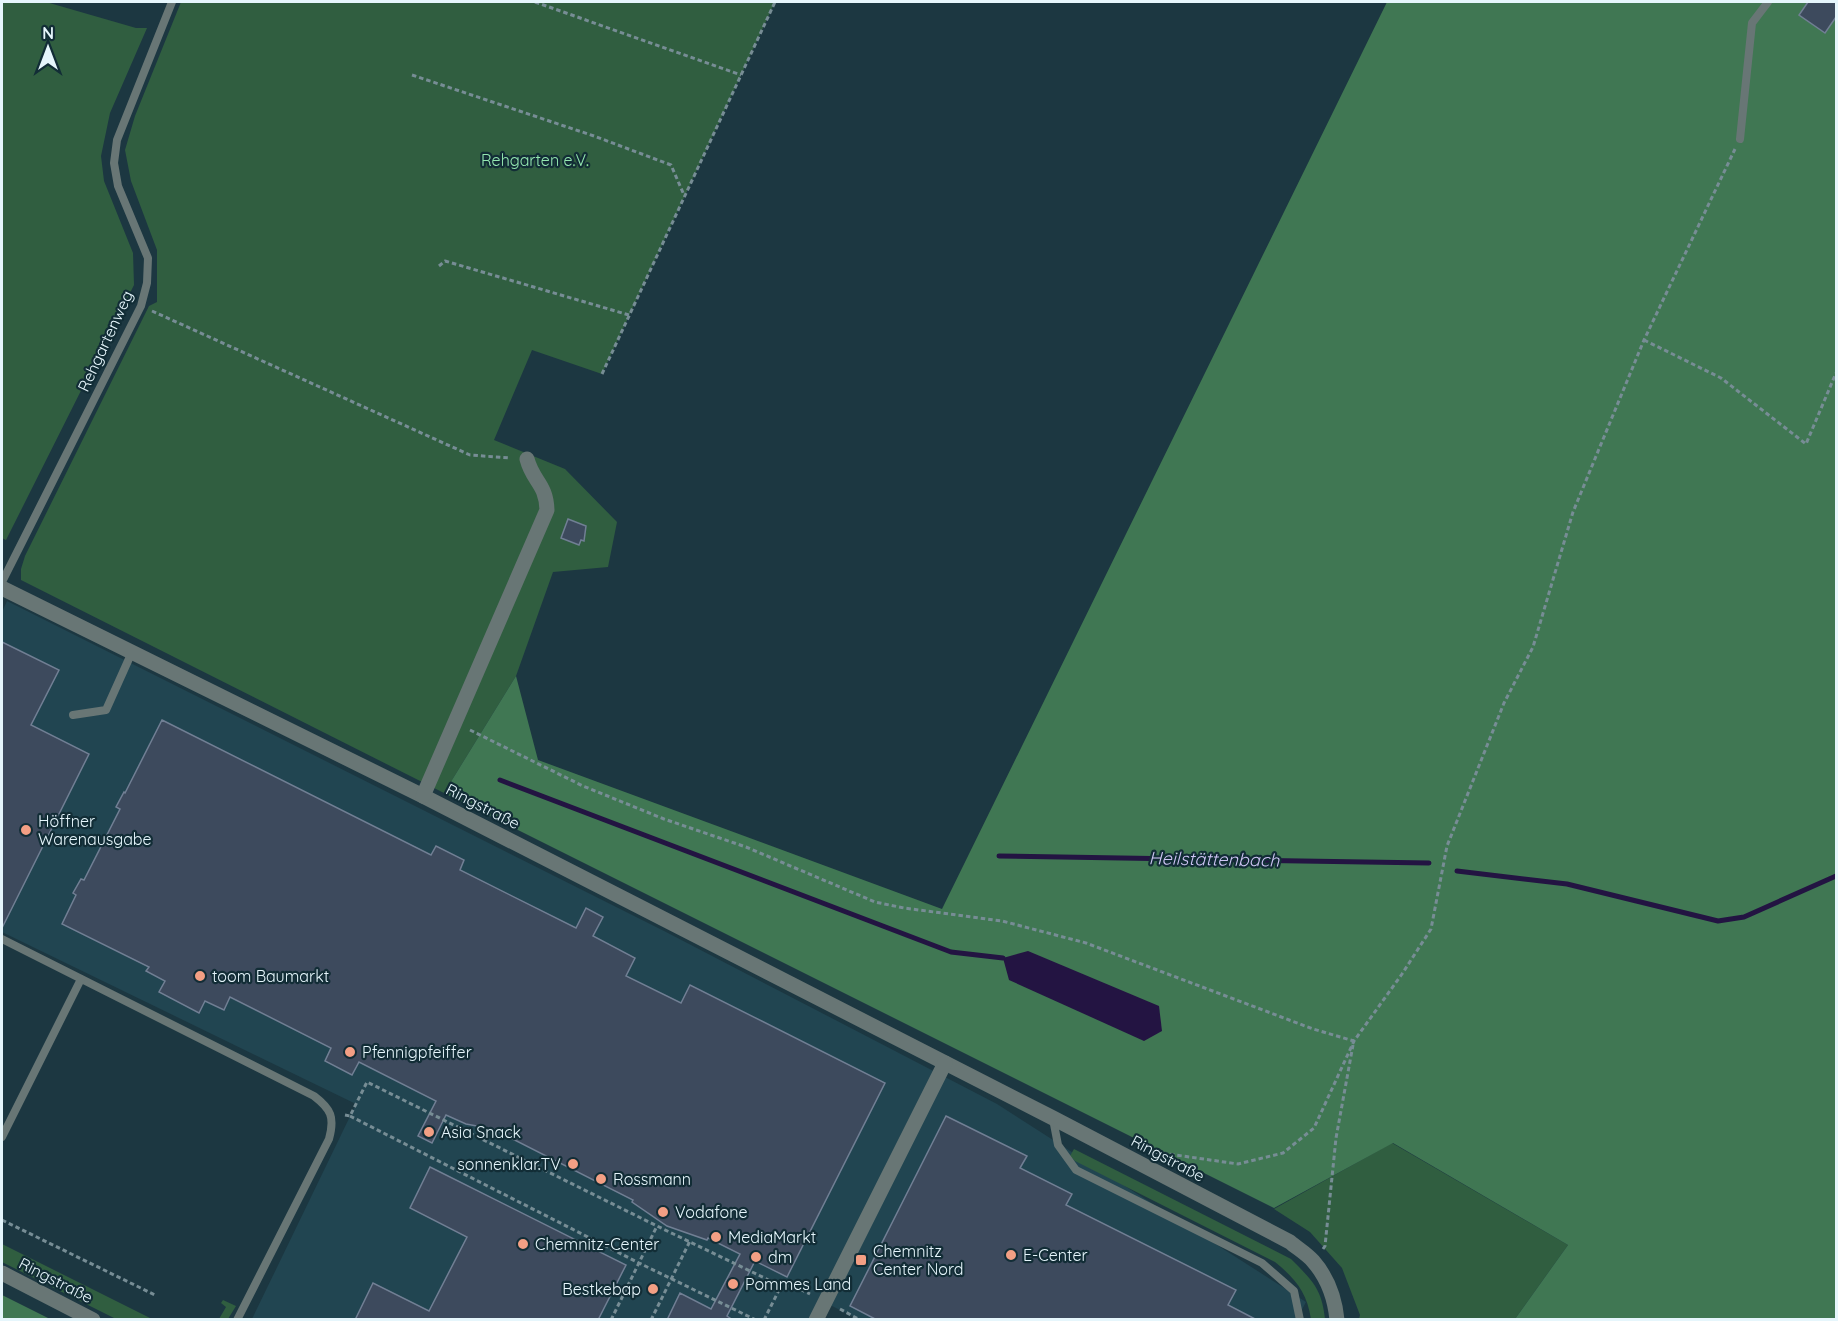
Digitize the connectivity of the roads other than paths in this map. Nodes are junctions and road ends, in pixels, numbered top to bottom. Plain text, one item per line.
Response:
1 (172, 2) edge
2 (1768, 2) edge
3 (1740, 139) road end
4 (527, 459) road end
5 (2, 582) edge
6 (2, 588) edge
7 (132, 652) junction
8 (73, 715) dead end
9 (423, 796) junction
10 (2, 939) edge
11 (81, 979) junction
12 (945, 1063) junction
13 (1053, 1118) junction
14 (2, 1137) edge
15 (2, 1273) edge
16 (93, 1320) edge
17 (237, 1320) edge
18 (816, 1320) edge
19 (1300, 1320) edge
20 (1337, 1320) edge

1 - 5 lane, Rehgartenweg
2 - 3 lane
4 - 9 street
6 - 7 street, Ringstraße
7 - 8 lane
7 - 9 street, Ringstraße
9 - 12 street, Ringstraße
10 - 11 lane
11 - 14 lane
11 - 17 lane
12 - 13 street, Ringstraße
12 - 18 street
13 - 19 lane
13 - 20 street, Ringstraße
15 - 16 street, Ringstraße

